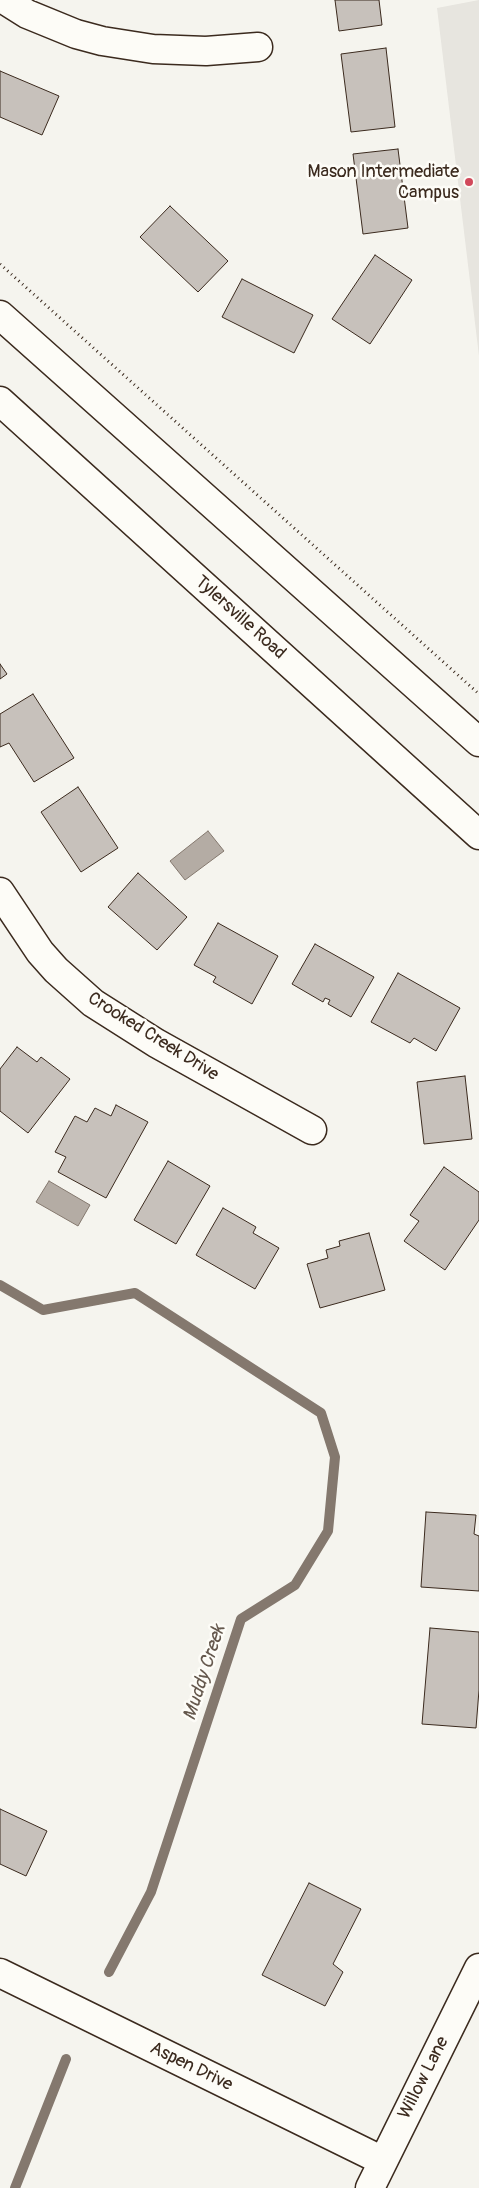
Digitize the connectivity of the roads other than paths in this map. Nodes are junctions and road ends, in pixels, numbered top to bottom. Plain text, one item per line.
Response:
1 (5, 0) edge
2 (258, 47) dead end
3 (0, 314) edge
4 (0, 401) edge
5 (479, 742) edge
6 (479, 835) edge
7 (0, 892) edge
8 (312, 1130) dead end
9 (479, 1968) edge
10 (0, 1973) edge
11 (383, 2161) junction
12 (370, 2188) edge

1 - 2 street
3 - 5 street
4 - 6 street, Tylersville Road
7 - 8 street, Crooked Creek Drive
9 - 11 street, Willow Lane
10 - 11 street, Aspen Drive
11 - 12 street, Willow Lane

